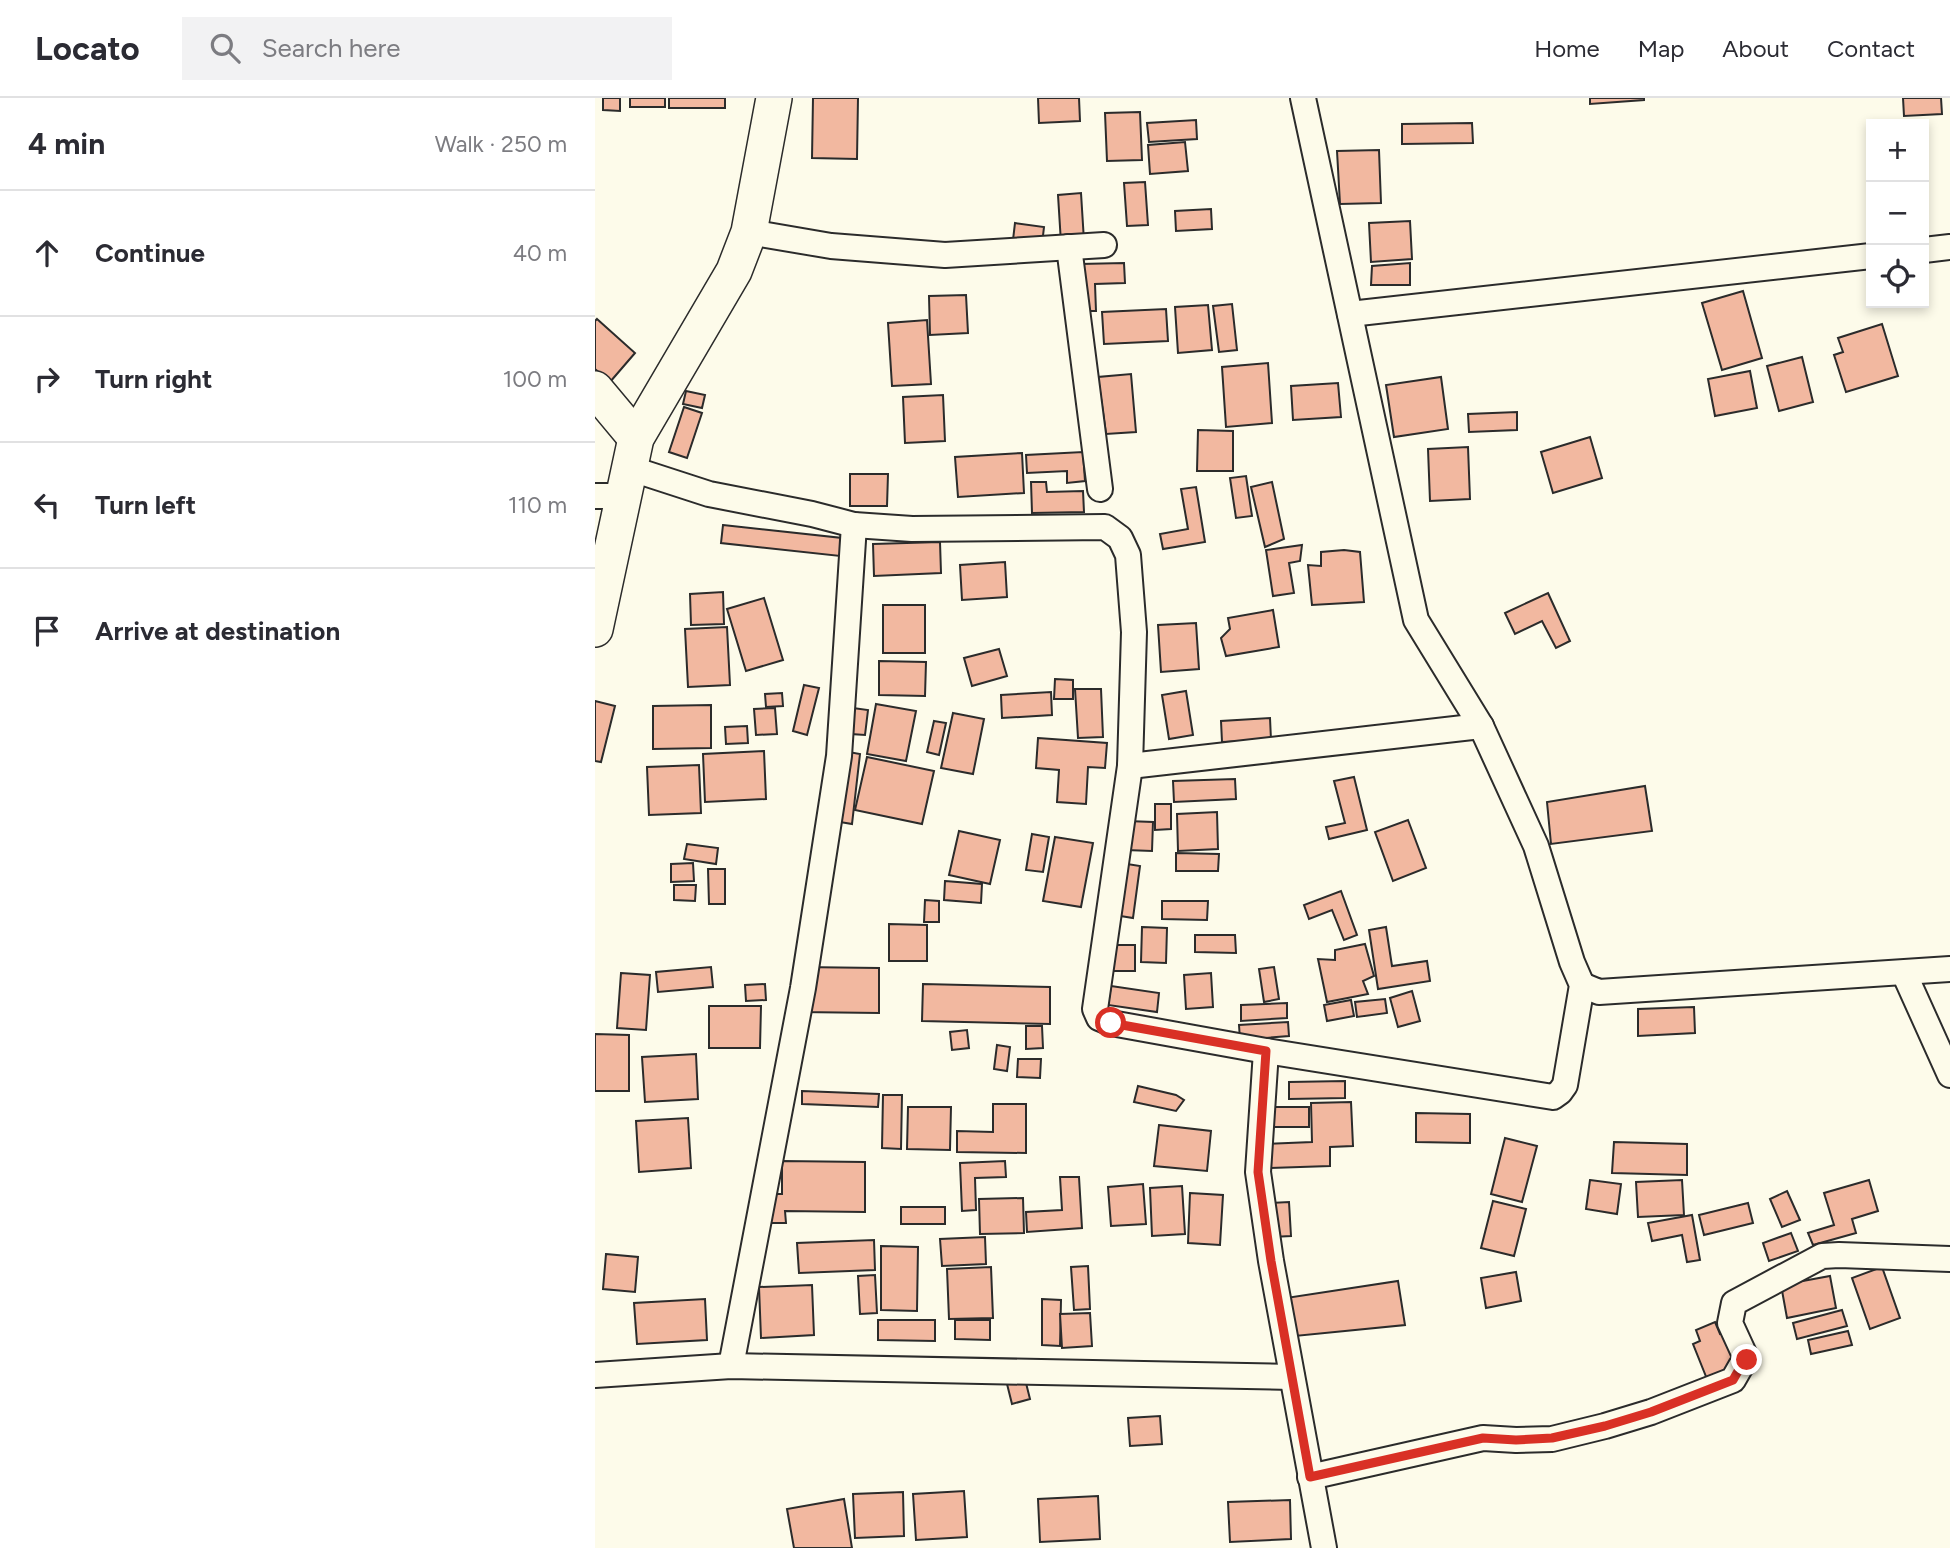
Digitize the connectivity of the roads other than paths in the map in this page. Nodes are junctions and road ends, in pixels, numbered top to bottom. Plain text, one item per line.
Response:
1 (774, 98) edge
2 (1303, 98) edge
3 (749, 232) junction
4 (1104, 245) dead end
5 (1069, 247) junction
6 (1950, 247) edge
7 (1929, 249) edge
8 (1866, 257) edge
9 (1350, 314) junction
10 (595, 389) edge
11 (621, 475) edge
12 (1100, 489) dead end
13 (854, 525) junction
14 (595, 629) edge
15 (1481, 726) junction
16 (1130, 766) junction
17 (1950, 969) edge
18 (1904, 973) junction
19 (1582, 985) junction
20 (1266, 1051) junction
21 (1950, 1075) edge
22 (1950, 1259) edge
23 (731, 1367) junction
24 (595, 1374) edge
25 (1292, 1377) junction
26 (1310, 1477) junction
27 (1324, 1548) edge

1 - 3 street
2 - 9 street
3 - 5 street
3 - 11 street
4 - 5 street
5 - 12 street
6 - 7 street
8 - 9 street
9 - 15 street
10 - 11 street
11 - 13 street
11 - 14 street
13 - 16 street
13 - 23 street
15 - 16 street
15 - 19 street
16 - 20 street
17 - 18 street
18 - 19 street
18 - 21 street
19 - 20 street
20 - 25 street
22 - 26 street
23 - 24 street
23 - 25 street
25 - 26 street
26 - 27 street

